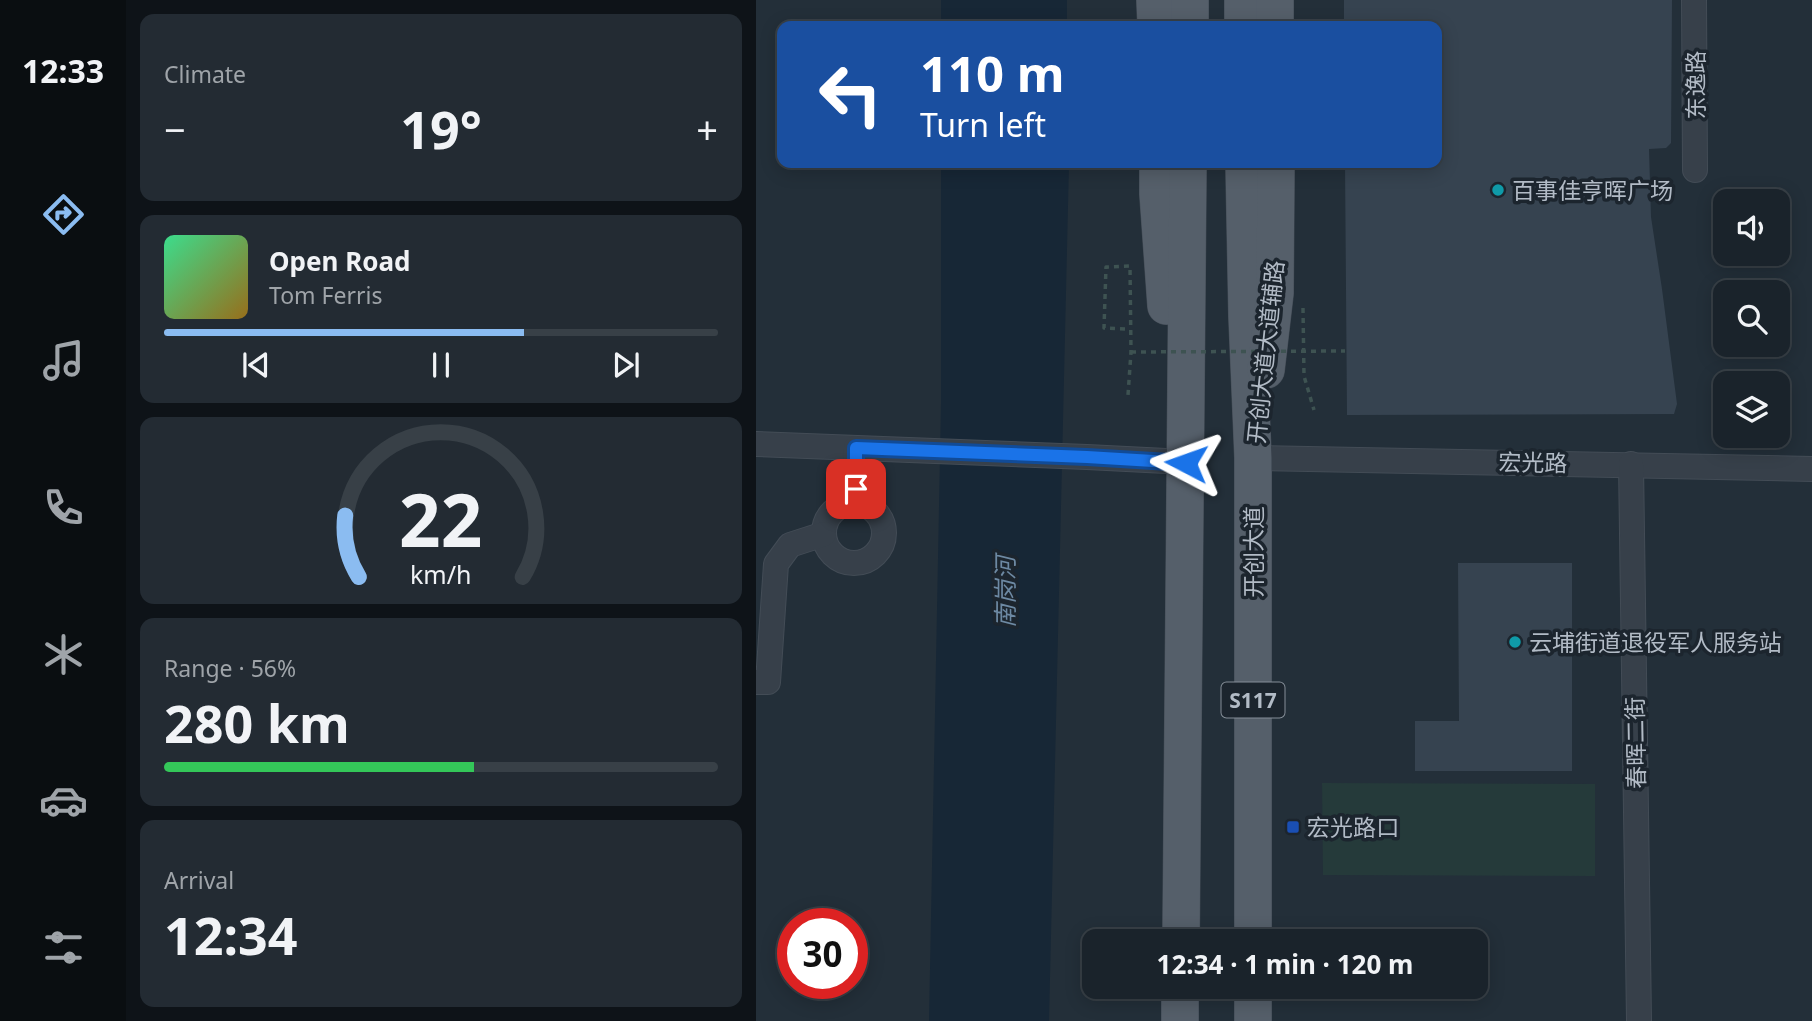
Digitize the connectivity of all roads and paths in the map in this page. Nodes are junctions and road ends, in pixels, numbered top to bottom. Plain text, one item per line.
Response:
1 (1155, 0) edge
2 (1191, 0) edge
3 (1243, 0) edge
4 (1275, 0) edge
5 (1694, 0) edge
6 (1156, 21) edge
7 (1190, 21) edge
8 (1243, 21) edge
9 (1275, 21) edge
10 (1158, 168) edge
11 (1188, 168) edge
12 (1244, 168) edge
13 (1276, 168) edge
14 (1695, 170) dead end
15 (1125, 329) dead end
16 (1304, 351) junction
17 (1345, 351) dead end
18 (1131, 352) junction
19 (1128, 394) dead end
20 (1314, 410) dead end
21 (756, 443) edge
22 (856, 448) junction
23 (1253, 458) junction
24 (1186, 463) junction
25 (1631, 464) junction
26 (1812, 469) edge
27 (855, 503) junction
28 (824, 534) junction
29 (756, 682) edge
30 (1181, 929) edge
31 (1253, 929) edge
32 (1180, 999) edge
33 (1253, 999) edge
34 (1180, 1021) edge
35 (1253, 1021) edge
36 (1639, 1021) edge

1 - 6 main road
2 - 7 main road
3 - 8 main road
4 - 9 main road
5 - 14 street, 东逸路
10 - 24 main road
11 - 24 main road
12 - 23 main road, 开创大道 / S117
13 - 23 main road, 开创大道大道辅路
15 - 18 path
16 - 17 path, bridge
16 - 18 path, bridge
16 - 20 path
18 - 19 path
21 - 22 street
22 - 24 street
22 - 27 street
23 - 25 street, 宏光路
23 - 31 main road, 开创大道 / S117
24 - 30 main road
25 - 26 street, 宏光路
25 - 36 street, 春晖二街
27 - 28 street
27 - 28 street
28 - 29 street
32 - 34 main road
33 - 35 main road

